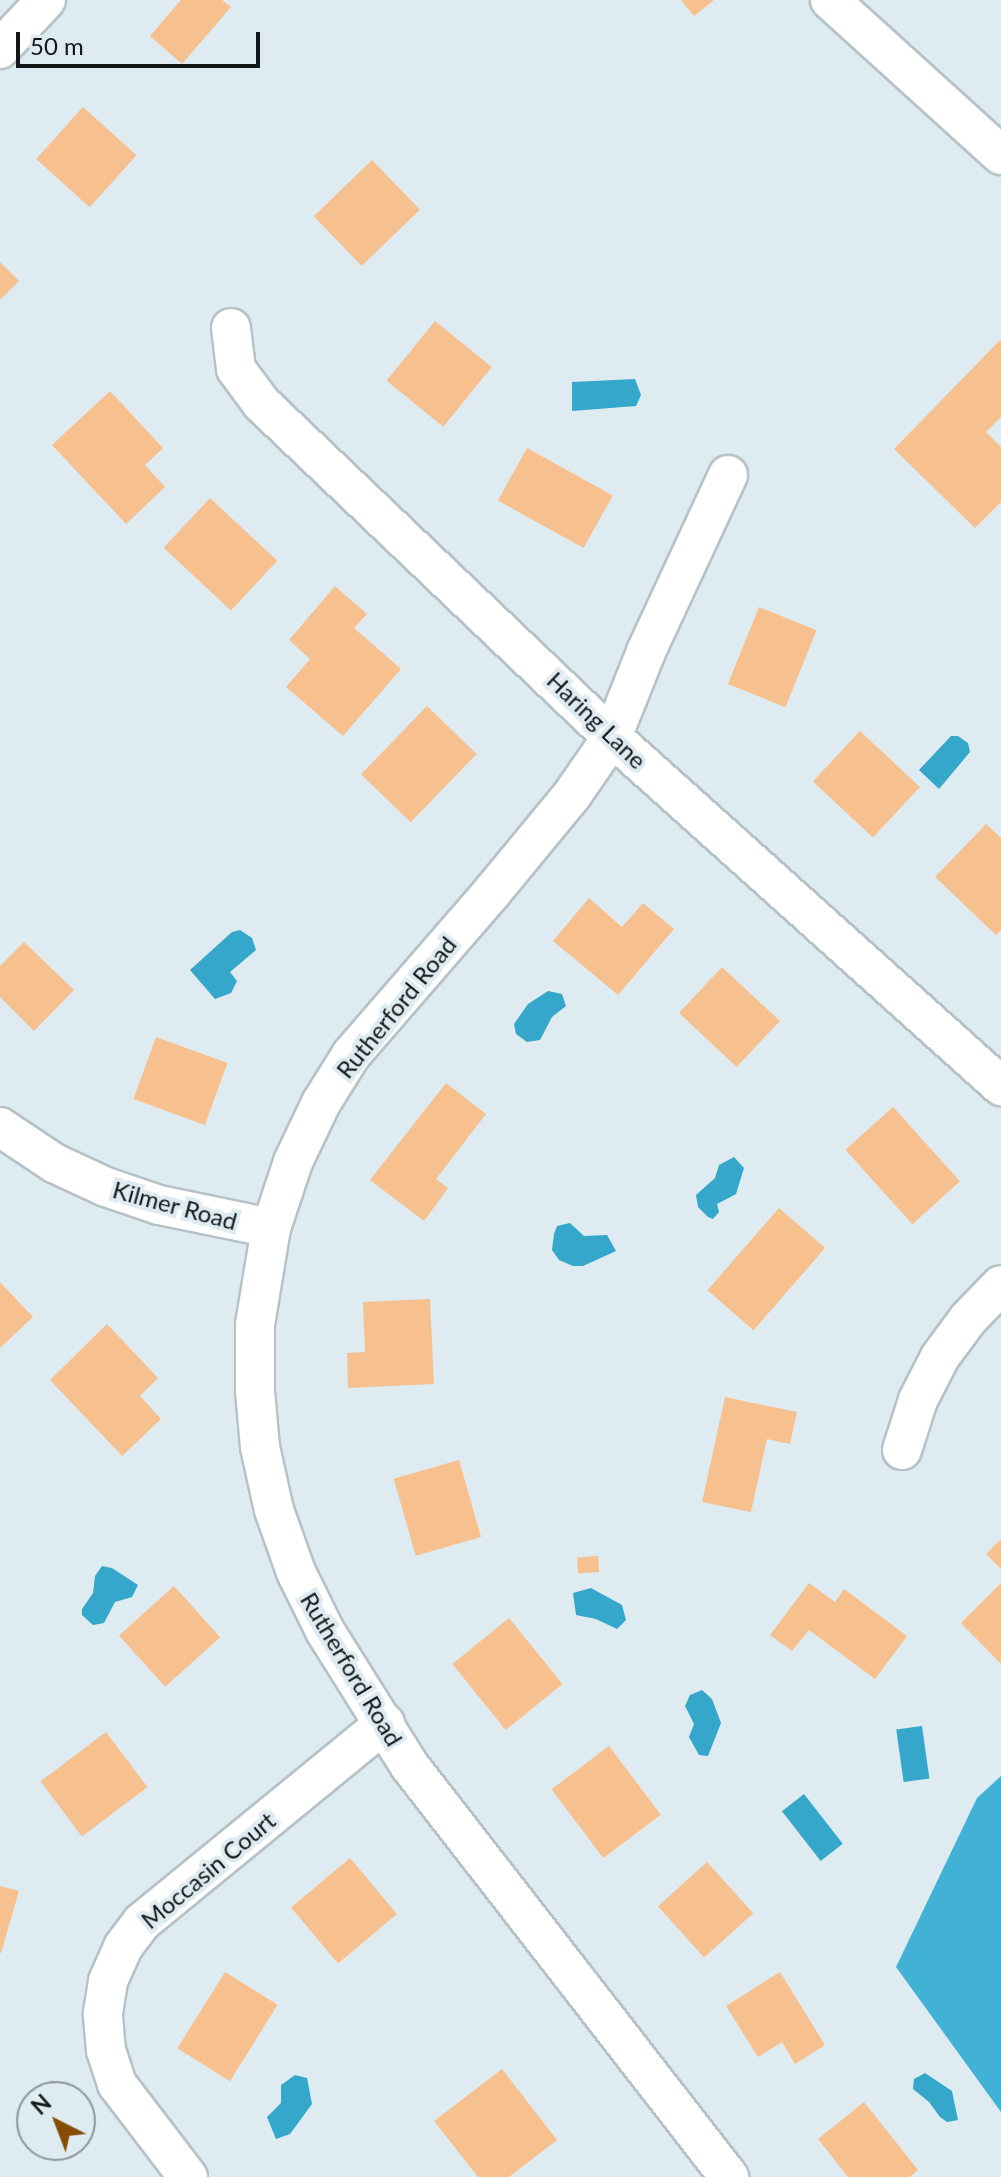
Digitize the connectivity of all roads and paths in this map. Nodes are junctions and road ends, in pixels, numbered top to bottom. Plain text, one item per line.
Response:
1 (46, 0) edge
2 (830, 0) edge
3 (5, 34) edge
4 (1001, 155) edge
5 (231, 328) dead end
6 (728, 475) dead end
7 (612, 737) junction
8 (1001, 1086) edge
9 (0, 1127) edge
10 (271, 1228) junction
11 (1001, 1285) edge
12 (902, 1450) dead end
13 (385, 1723) junction
14 (188, 2177) edge
15 (729, 2177) edge

1 - 3 street
2 - 4 street
5 - 7 street, Haring Lane
6 - 7 street, Rutherford Road
7 - 8 street, Haring Lane
7 - 10 street, Rutherford Road
9 - 10 street, Kilmer Road
10 - 13 street, Rutherford Road
11 - 12 street
13 - 14 street, Moccasin Court
13 - 15 street, Rutherford Road

